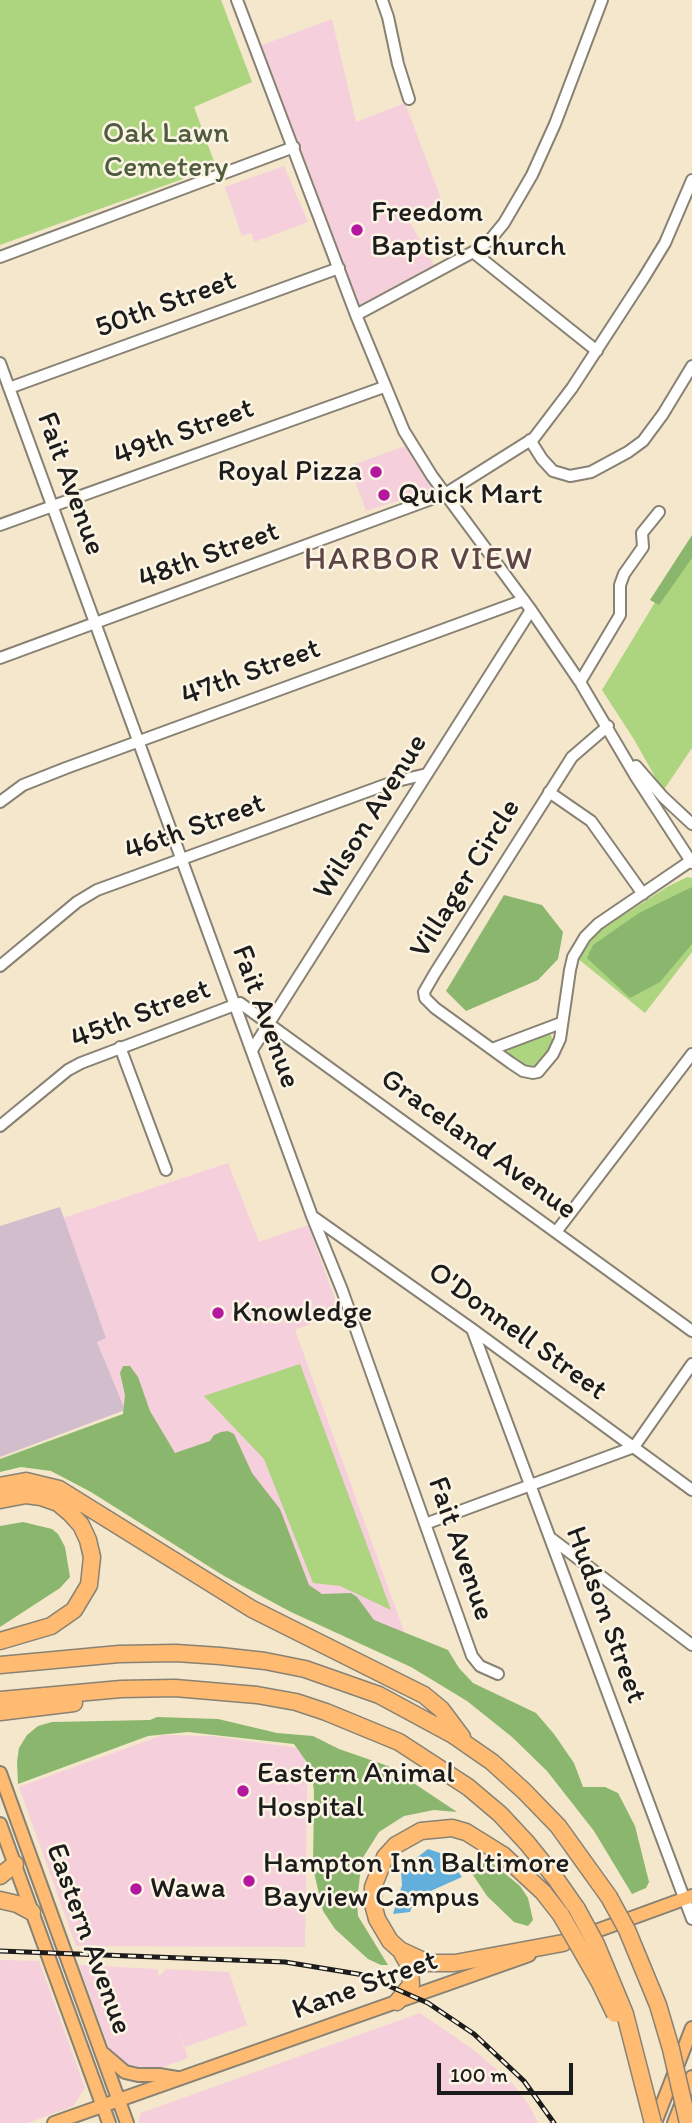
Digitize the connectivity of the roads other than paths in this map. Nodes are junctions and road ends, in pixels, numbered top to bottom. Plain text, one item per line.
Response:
1 (237, 0) edge
2 (382, 0) edge
3 (602, 0) edge
4 (409, 99) dead end
5 (294, 147) junction
6 (692, 180) edge
7 (473, 252) junction
8 (0, 257) edge
9 (339, 268) junction
10 (356, 316) junction
11 (597, 351) junction
12 (0, 363) edge
13 (692, 366) edge
14 (384, 387) junction
15 (9, 388) junction
16 (530, 440) junction
17 (445, 494) junction
18 (52, 508) junction
19 (659, 512) dead end
20 (0, 525) edge
21 (524, 600) junction
22 (531, 610) junction
23 (95, 624) junction
24 (0, 658) edge
25 (580, 682) junction
26 (608, 726) junction
27 (138, 742) junction
28 (427, 774) junction
29 (549, 792) junction
30 (0, 802) edge
31 (692, 824) edge
32 (182, 859) junction
33 (692, 862) edge
34 (643, 894) junction
35 (0, 966) edge
36 (235, 1005) junction
37 (269, 1023) junction
38 (562, 1023) junction
39 (120, 1047) junction
40 (492, 1049) junction
41 (252, 1051) junction
42 (692, 1054) edge
43 (0, 1126) edge
44 (166, 1170) dead end
45 (312, 1216) junction
46 (556, 1232) junction
47 (472, 1329) junction
48 (692, 1331) edge
49 (692, 1364) edge
50 (634, 1447) junction
51 (0, 1486) edge
52 (531, 1486) junction
53 (692, 1490) edge
54 (0, 1500) edge
55 (425, 1524) junction
56 (550, 1538) junction
57 (0, 1641) edge
58 (692, 1645) edge
59 (0, 1665) edge
60 (498, 1674) dead end
61 (219, 1690) junction
62 (0, 1700) edge
63 (0, 1712) edge
64 (472, 1750) junction
65 (0, 1773) edge
66 (0, 1824) edge
67 (31, 1858) junction
68 (15, 1864) junction
69 (0, 1876) edge
70 (688, 1898) edge
71 (0, 1900) edge
72 (32, 1912) junction
73 (692, 1919) edge
74 (563, 1943) junction
75 (400, 1950) junction
76 (397, 2002) junction
77 (692, 2028) edge
78 (101, 2051) junction
79 (692, 2077) edge
80 (181, 2079) junction
81 (119, 2100) junction
82 (649, 2103) junction
83 (103, 2106) junction
84 (54, 2123) edge
85 (109, 2123) edge
86 (127, 2123) edge
87 (654, 2123) edge
88 (674, 2123) edge
89 (688, 2123) edge

1 - 5 street
2 - 4 street
3 - 7 street
5 - 8 street
5 - 9 street
6 - 11 street, 48th Street
7 - 10 street
7 - 11 street
9 - 10 street
9 - 15 street, 50th Street
10 - 14 street
11 - 16 street, 48th Street
12 - 15 street, Fait Avenue
13 - 16 street
14 - 17 street
14 - 18 street, 49th Street
15 - 18 street, Fait Avenue
16 - 17 street, 48th Street
17 - 21 street
17 - 23 street, 48th Street
18 - 20 street, 49th Street
18 - 23 street, Fait Avenue
19 - 25 street
21 - 22 street
21 - 27 street, 47th Street
22 - 25 street
22 - 28 street, Wilson Avenue
23 - 24 street, 48th Street
23 - 27 street, Fait Avenue
25 - 26 street
26 - 29 street, Villager Circle
26 - 31 street
26 - 33 street
27 - 30 street, 47th Street
27 - 32 street, Fait Avenue
28 - 32 street, 46th Street
28 - 37 street, Wilson Avenue
29 - 34 street
29 - 40 street, Villager Circle
32 - 35 street, 46th Street
32 - 36 street, Fait Avenue
33 - 34 street, Villager Circle
34 - 38 street, Villager Circle
36 - 37 street, Graceland Avenue
36 - 39 street, 45th Street
36 - 41 street, Fait Avenue
37 - 41 street, Wilson Avenue
37 - 46 street, Graceland Avenue
38 - 40 street
38 - 40 street, Villager Circle
39 - 43 street, 45th Street
39 - 44 street
41 - 45 street, Fait Avenue
42 - 46 street
45 - 47 street, O'Donnell Street
45 - 55 street, Fait Avenue
46 - 48 street, Graceland Avenue
47 - 50 street, O'Donnell Street
47 - 52 street, Hudson Street
49 - 50 street
50 - 52 street
50 - 53 street, O'Donnell Street
51 - 64 highway
52 - 55 street
52 - 56 street, Hudson Street
54 - 57 highway
55 - 60 street, Fait Avenue
56 - 58 street
56 - 70 street, Hudson Street
59 - 64 highway
61 - 62 highway
61 - 63 highway
61 - 82 highway, bridge
64 - 89 highway, bridge
65 - 67 main road, Eastern Avenue
66 - 68 main road, Eastern Avenue
67 - 68 main road
67 - 78 main road, Eastern Avenue
68 - 69 highway
68 - 72 main road, Eastern Avenue
70 - 73 street, Hudson Street
70 - 74 main road, Kane Street
71 - 72 highway
72 - 83 main road, Eastern Avenue
74 - 75 highway
74 - 76 main road, Kane Street
75 - 76 highway
75 - 82 highway, bridge
76 - 80 main road, Kane Street
77 - 87 main road
78 - 80 main road
78 - 81 main road, Eastern Avenue
79 - 88 main road
80 - 81 main road, Kane Street
81 - 83 main road, Kane Street
81 - 86 main road, Eastern Avenue
82 - 87 highway, bridge
83 - 84 main road, Kane Street
83 - 85 main road, Eastern Avenue

